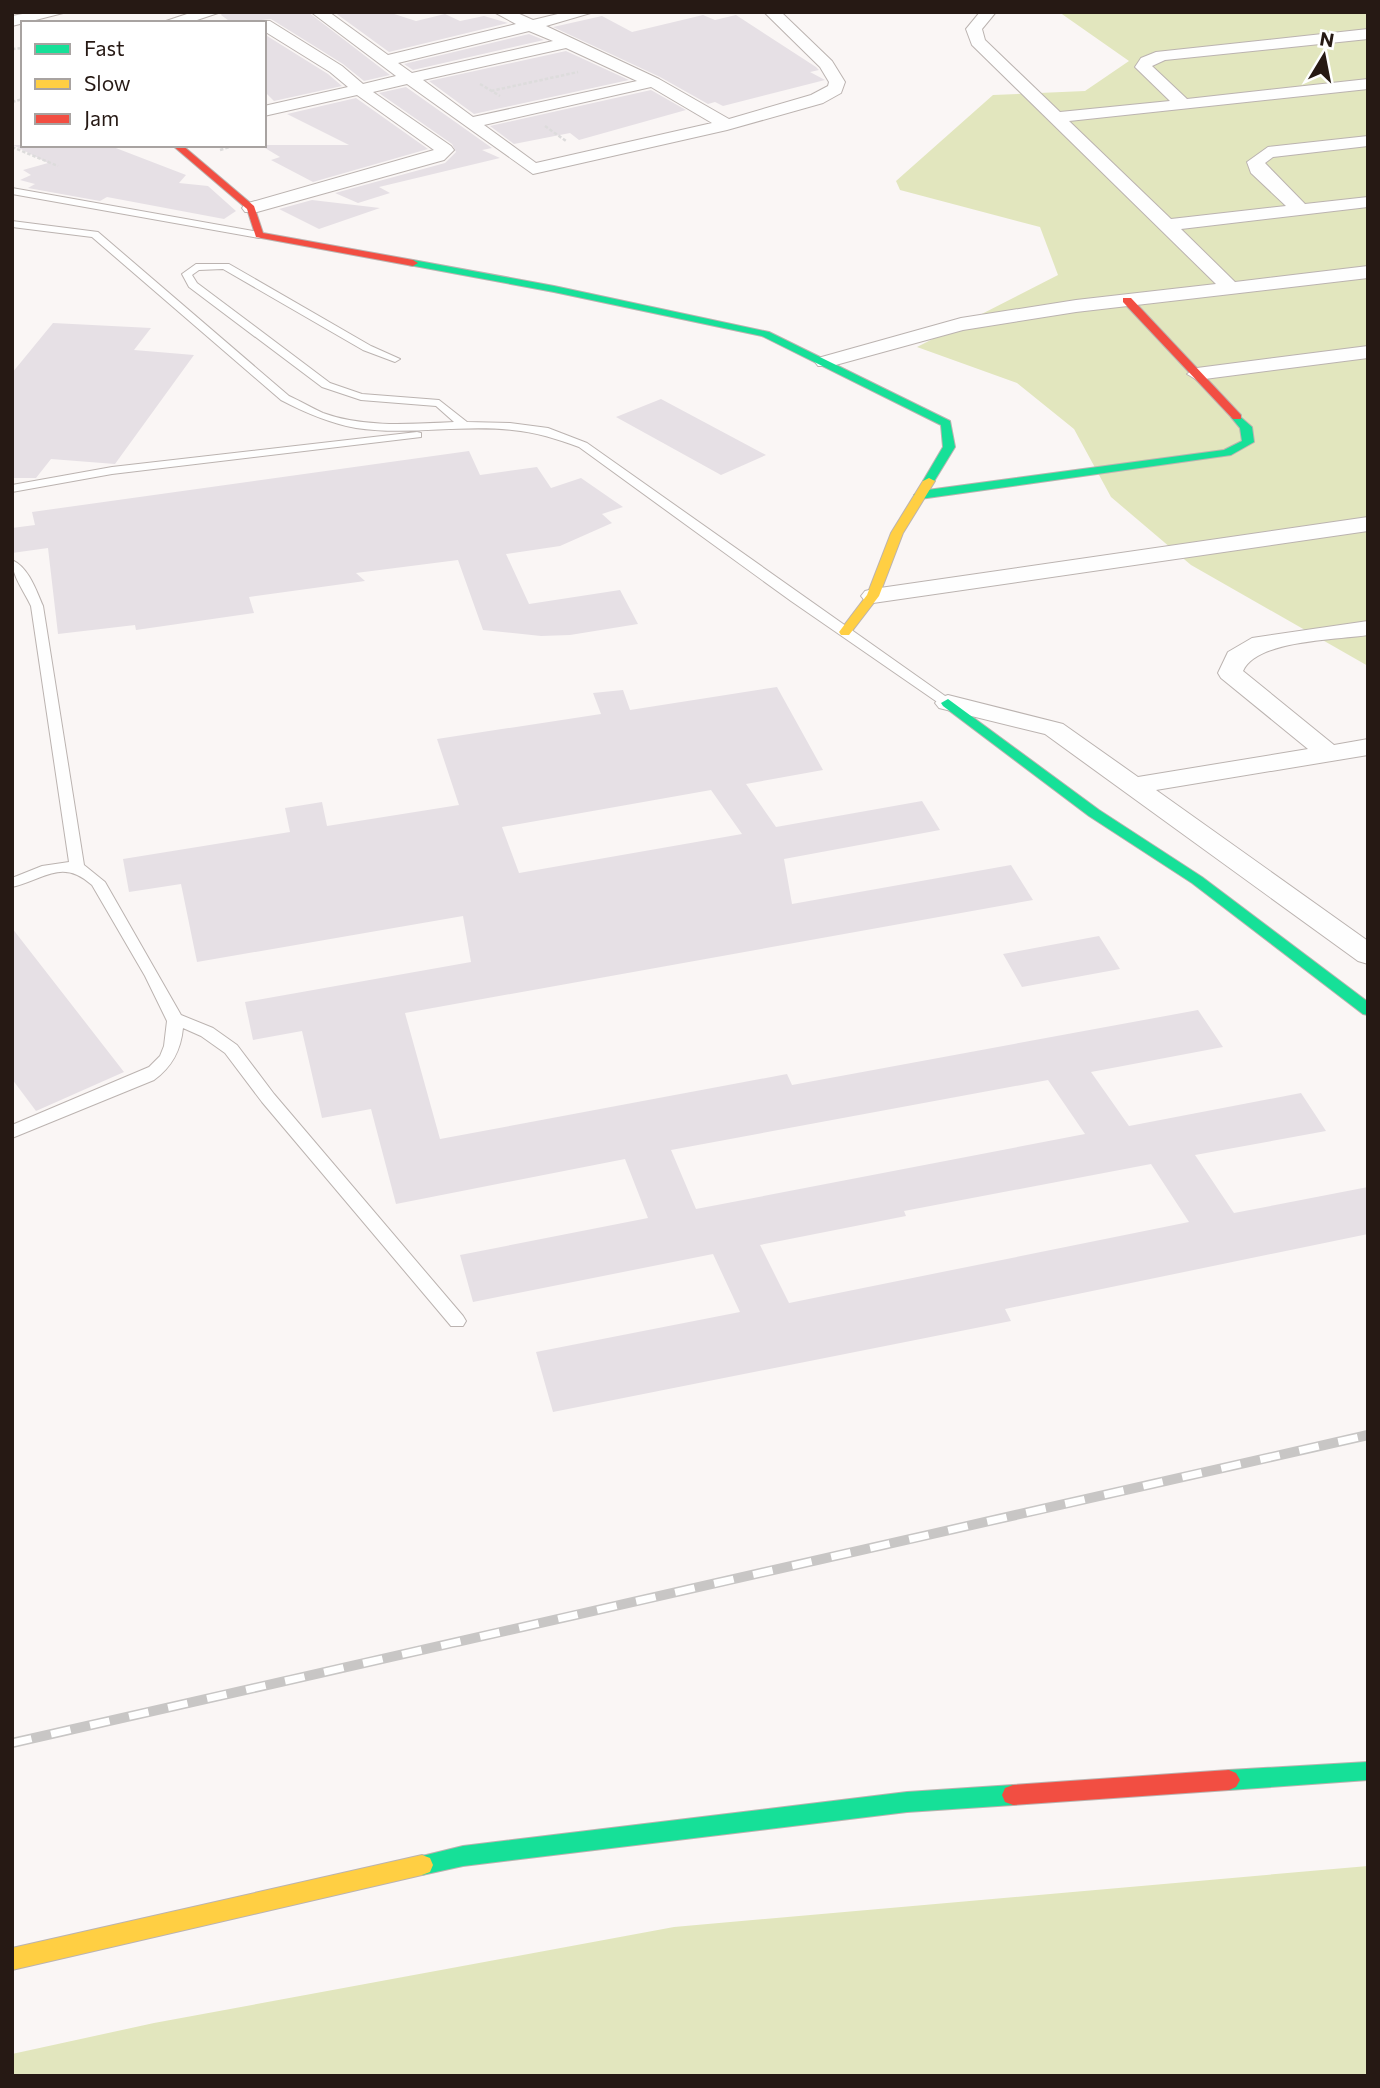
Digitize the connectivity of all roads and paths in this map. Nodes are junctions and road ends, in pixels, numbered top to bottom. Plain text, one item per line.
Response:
1 (59, 12) edge
2 (213, 12) edge
3 (319, 12) edge
4 (502, 12) edge
5 (586, 12) edge
6 (772, 12) edge
7 (988, 12) edge
8 (12, 21) edge
9 (176, 21) edge
10 (266, 25) edge
11 (528, 26) junction
12 (1368, 34) edge
13 (567, 43) junction
14 (385, 61) junction
15 (617, 65) junction
16 (407, 79) junction
17 (653, 82) junction
18 (1368, 84) edge
19 (362, 90) junction
20 (491, 91) dead end
21 (1183, 104) junction
22 (266, 111) edge
23 (1055, 118) junction
24 (470, 123) junction
25 (727, 125) junction
26 (1368, 141) edge
27 (12, 147) edge
28 (178, 147) edge
29 (58, 166) dead end
30 (12, 191) edge
31 (1368, 202) edge
32 (251, 208) junction
33 (1300, 209) junction
34 (12, 225) edge
35 (1166, 225) junction
36 (259, 235) junction
37 (1368, 272) edge
38 (1231, 288) junction
39 (1127, 300) junction
40 (1368, 352) edge
41 (395, 359) dead end
42 (825, 362) junction
43 (1197, 374) junction
44 (465, 426) junction
45 (443, 428) junction
46 (12, 489) edge
47 (920, 495) junction
48 (1368, 524) edge
49 (12, 564) edge
50 (873, 596) junction
51 (1368, 628) edge
52 (845, 632) junction
53 (948, 703) junction
54 (1368, 747) edge
55 (1329, 754) junction
56 (1133, 786) junction
57 (77, 865) junction
58 (12, 883) edge
59 (1368, 955) edge
60 (1368, 1010) edge
61 (175, 1019) junction
62 (12, 1132) edge
63 (457, 1321) dead end
64 (1368, 1771) edge
65 (12, 1959) edge

1 - 8 street
2 - 9 street
3 - 14 street
4 - 11 street
5 - 11 street
6 - 25 street
7 - 23 street
10 - 19 street
11 - 13 street
11 - 14 street
12 - 21 street
13 - 15 street
13 - 16 street
14 - 16 street
15 - 17 street
15 - 20 path
16 - 19 street
16 - 24 street
17 - 24 street
17 - 25 street
18 - 21 street
19 - 22 street
19 - 32 street
21 - 23 street
23 - 35 street
24 - 25 street
26 - 33 street
27 - 29 path
28 - 32 street
30 - 36 lane
31 - 33 street
32 - 36 street
33 - 35 street
34 - 45 lane
35 - 38 street
36 - 42 street
37 - 38 street
38 - 39 street
39 - 42 street
39 - 43 street
40 - 43 street
41 - 44 lane
42 - 47 street
43 - 47 street
44 - 45 lane
44 - 52 lane
45 - 46 lane
47 - 50 street
48 - 50 street
49 - 57 lane
50 - 52 street
51 - 55 street
52 - 53 lane
53 - 56 street
53 - 60 street
54 - 55 street
55 - 56 street
56 - 59 street
57 - 58 lane
57 - 61 lane
61 - 62 lane
61 - 63 lane
64 - 65 street

